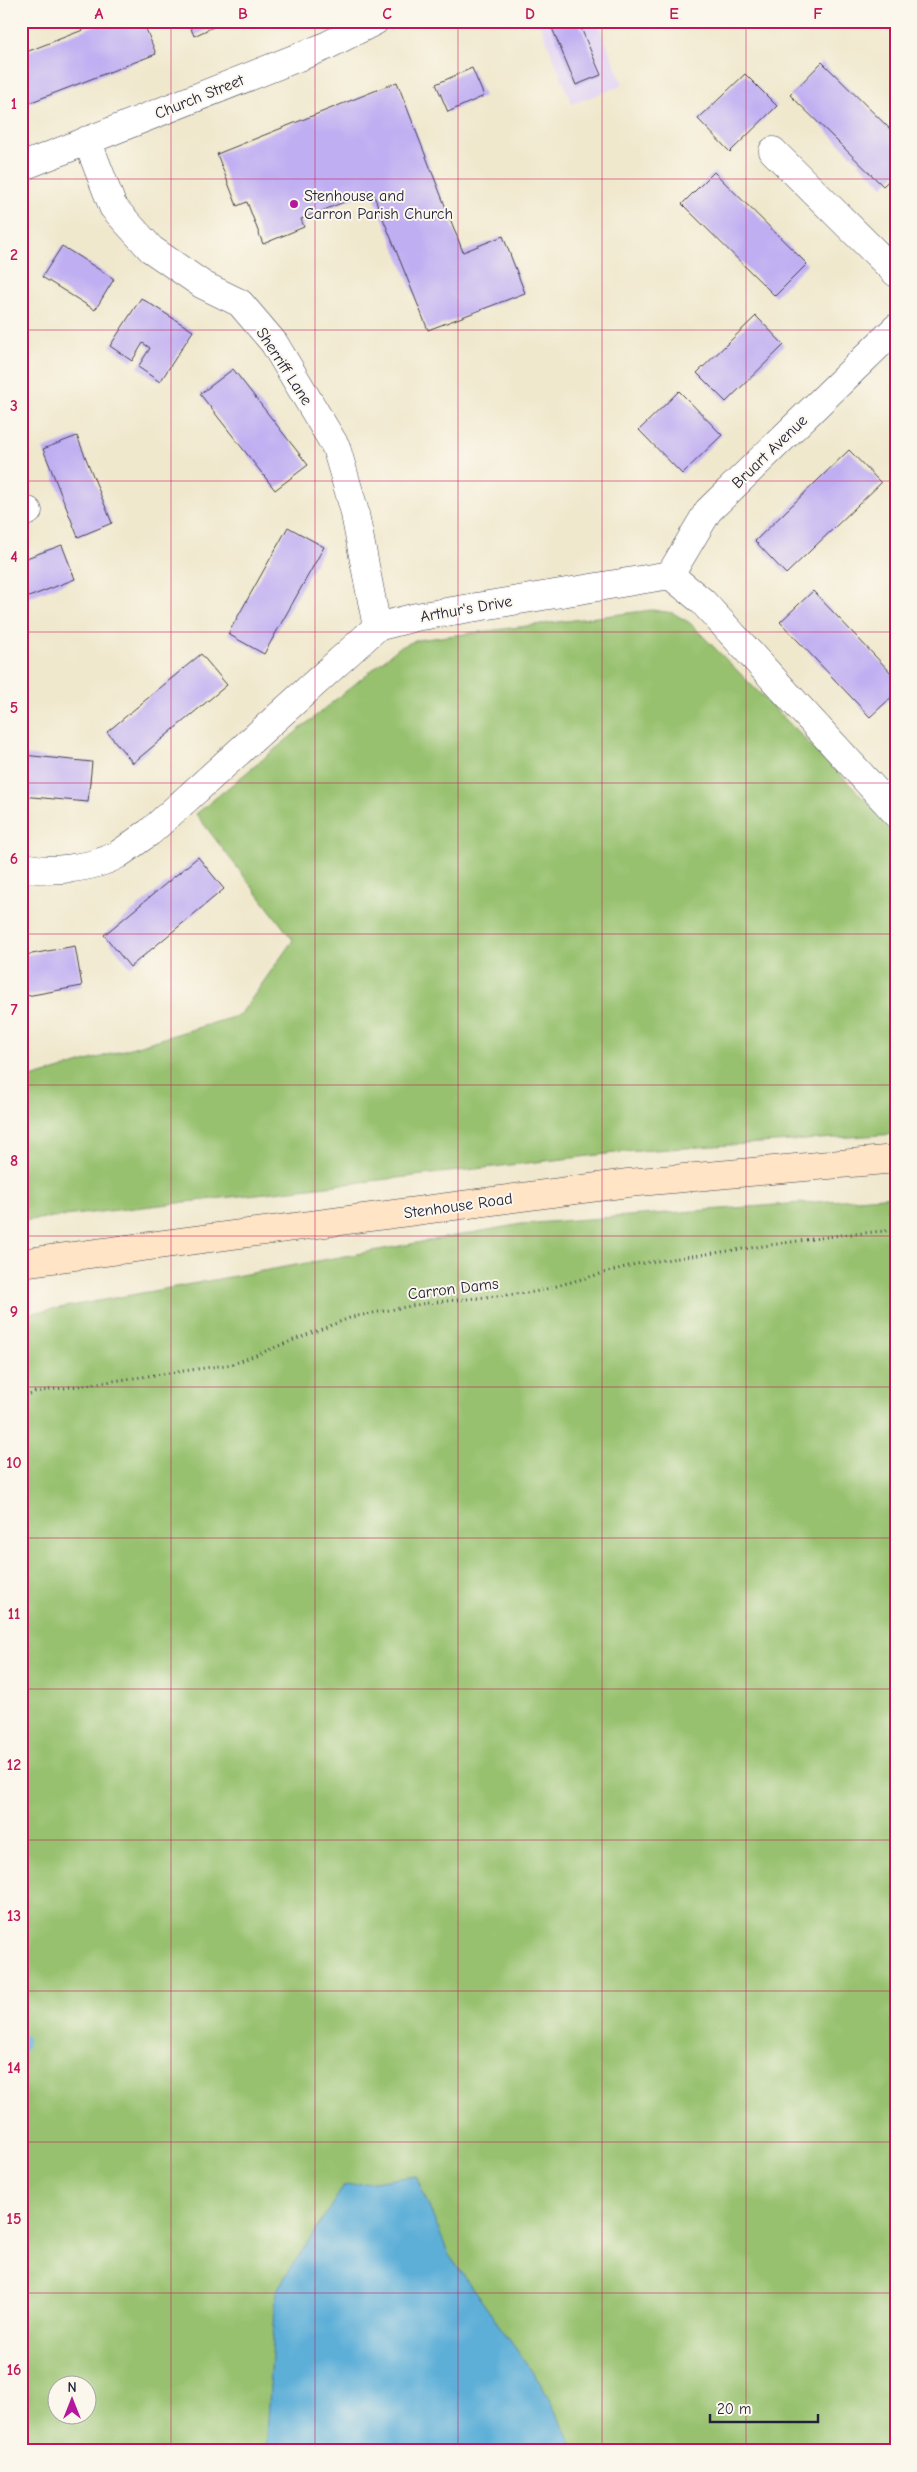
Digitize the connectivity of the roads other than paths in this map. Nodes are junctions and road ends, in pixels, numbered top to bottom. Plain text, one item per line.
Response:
1 (375, 21) edge
2 (87, 140) junction
3 (773, 151) dead end
4 (21, 167) edge
5 (896, 273) edge
6 (892, 340) edge
7 (670, 575) junction
8 (377, 627) junction
9 (896, 813) edge
10 (21, 866) edge
11 (896, 1159) edge
12 (21, 1264) edge

1 - 2 street, Church Street
2 - 4 street, Church Street
2 - 8 street, Sherriff Lane
3 - 5 street
6 - 7 street, Bruart Avenue
7 - 8 street, Arthur's Drive
7 - 9 street
8 - 10 street, Arthur's Drive
11 - 12 street, Stenhouse Road

